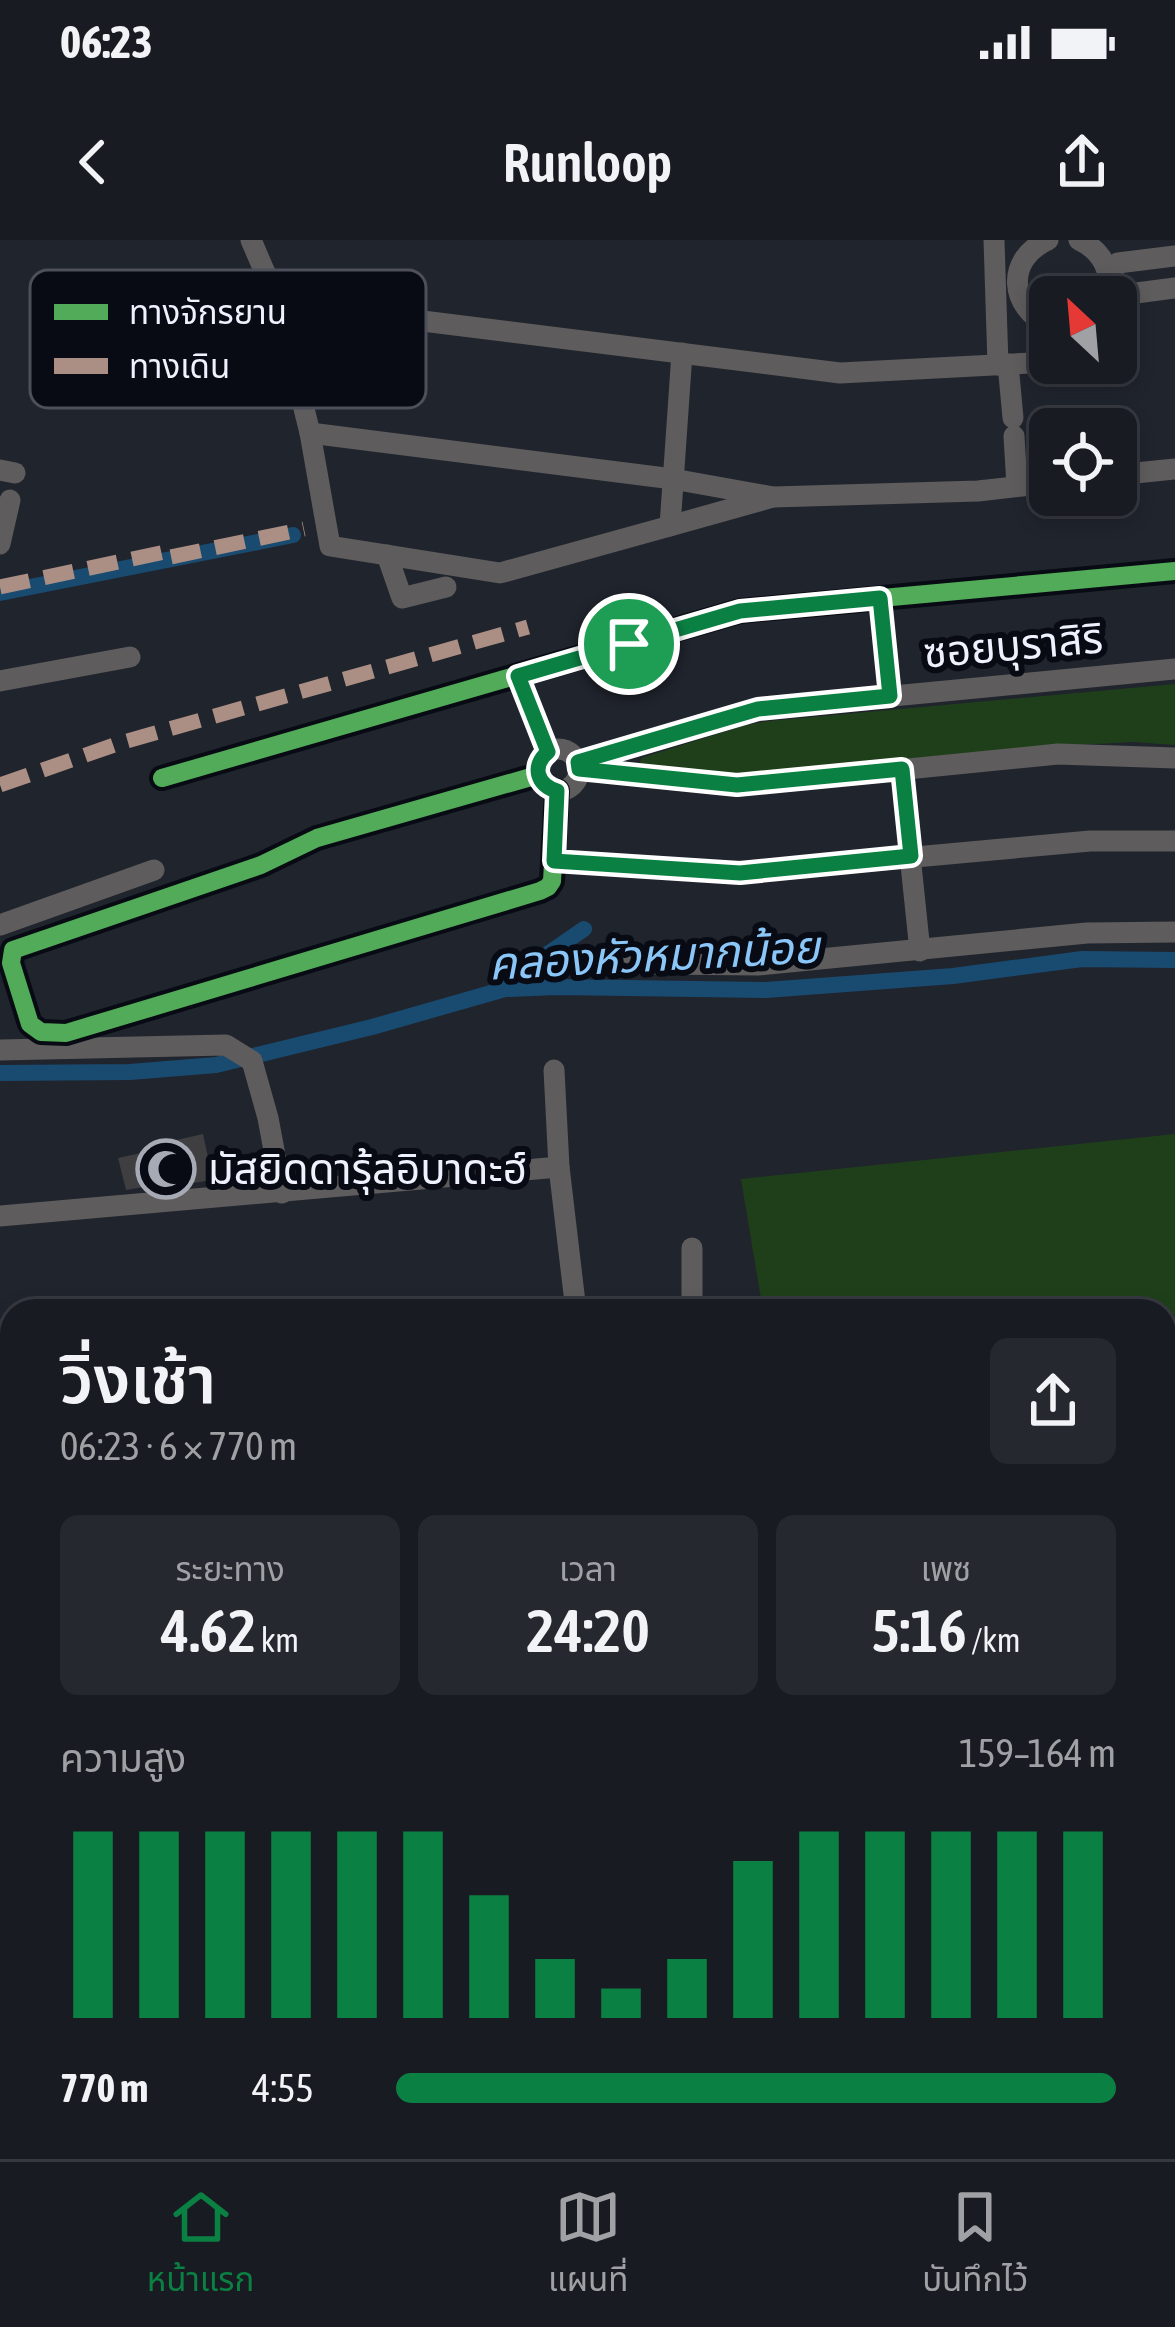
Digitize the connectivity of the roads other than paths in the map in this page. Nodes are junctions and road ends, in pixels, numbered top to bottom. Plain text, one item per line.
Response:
1 (251, 240) edge
2 (994, 240) edge
3 (1048, 240) edge
4 (1079, 240) edge
5 (1175, 257) edge
6 (264, 270) edge
7 (1107, 276) edge
8 (1113, 276) edge
9 (1006, 285) junction
10 (1175, 288) edge
11 (1137, 293) edge
12 (1029, 313) edge
13 (426, 321) edge
14 (682, 353) junction
15 (1029, 363) edge
16 (1003, 364) junction
17 (304, 408) edge
18 (310, 433) junction
19 (1175, 469) edge
20 (1137, 473) edge
21 (673, 479) junction
22 (1029, 485) edge
23 (1017, 486) junction
24 (772, 497) junction
25 (10, 500) dead end
26 (670, 526) junction
27 (0, 544) edge
28 (387, 555) junction
29 (1175, 572) edge
30 (446, 587) dead end
31 (880, 598) junction
32 (130, 657) dead end
33 (1175, 669) edge
34 (518, 676) junction
35 (0, 681) edge
36 (890, 696) junction
37 (548, 752) junction
38 (1175, 758) edge
39 (579, 766) junction
40 (902, 769) junction
41 (538, 776) junction
42 (162, 778) dead end
43 (557, 791) junction
44 (1175, 841) edge
45 (911, 856) junction
46 (554, 861) junction
47 (154, 869) dead end
48 (0, 926) edge
49 (1175, 932) edge
50 (920, 951) junction
51 (561, 963) dead end
52 (0, 1050) edge
53 (554, 1070) dead end
54 (559, 1167) junction
55 (282, 1193) junction
56 (0, 1216) edge
57 (692, 1248) dead end
58 (575, 1299) edge
59 (692, 1299) edge

1 - 6 street
2 - 9 street
3 - 9 street
4 - 7 street
5 - 8 street
5 - 10 street
9 - 12 street
9 - 16 street
10 - 11 street
13 - 14 street
14 - 16 street
14 - 21 street
15 - 16 street
16 - 23 street
17 - 18 street
18 - 21 street
18 - 28 street
19 - 20 street
21 - 24 street
21 - 26 street
22 - 23 street
23 - 24 street
24 - 26 street
25 - 27 street
26 - 28 street
28 - 30 street
29 - 31 street
31 - 34 street
31 - 36 street
32 - 35 street
33 - 36 street, ซอยบุราสิริ
34 - 37 street
34 - 42 street
36 - 39 street, ซอยบุราสิริ
37 - 39 street
37 - 41 street
38 - 40 street
39 - 40 street
39 - 43 street, ซอยบุราสิริ
40 - 45 street
41 - 43 street
41 - 46 street
43 - 46 street
44 - 45 street
45 - 46 street
45 - 50 street
47 - 48 street
49 - 50 street
50 - 51 street
52 - 55 street
53 - 54 street
54 - 55 street
54 - 58 street
55 - 56 street
57 - 59 street

